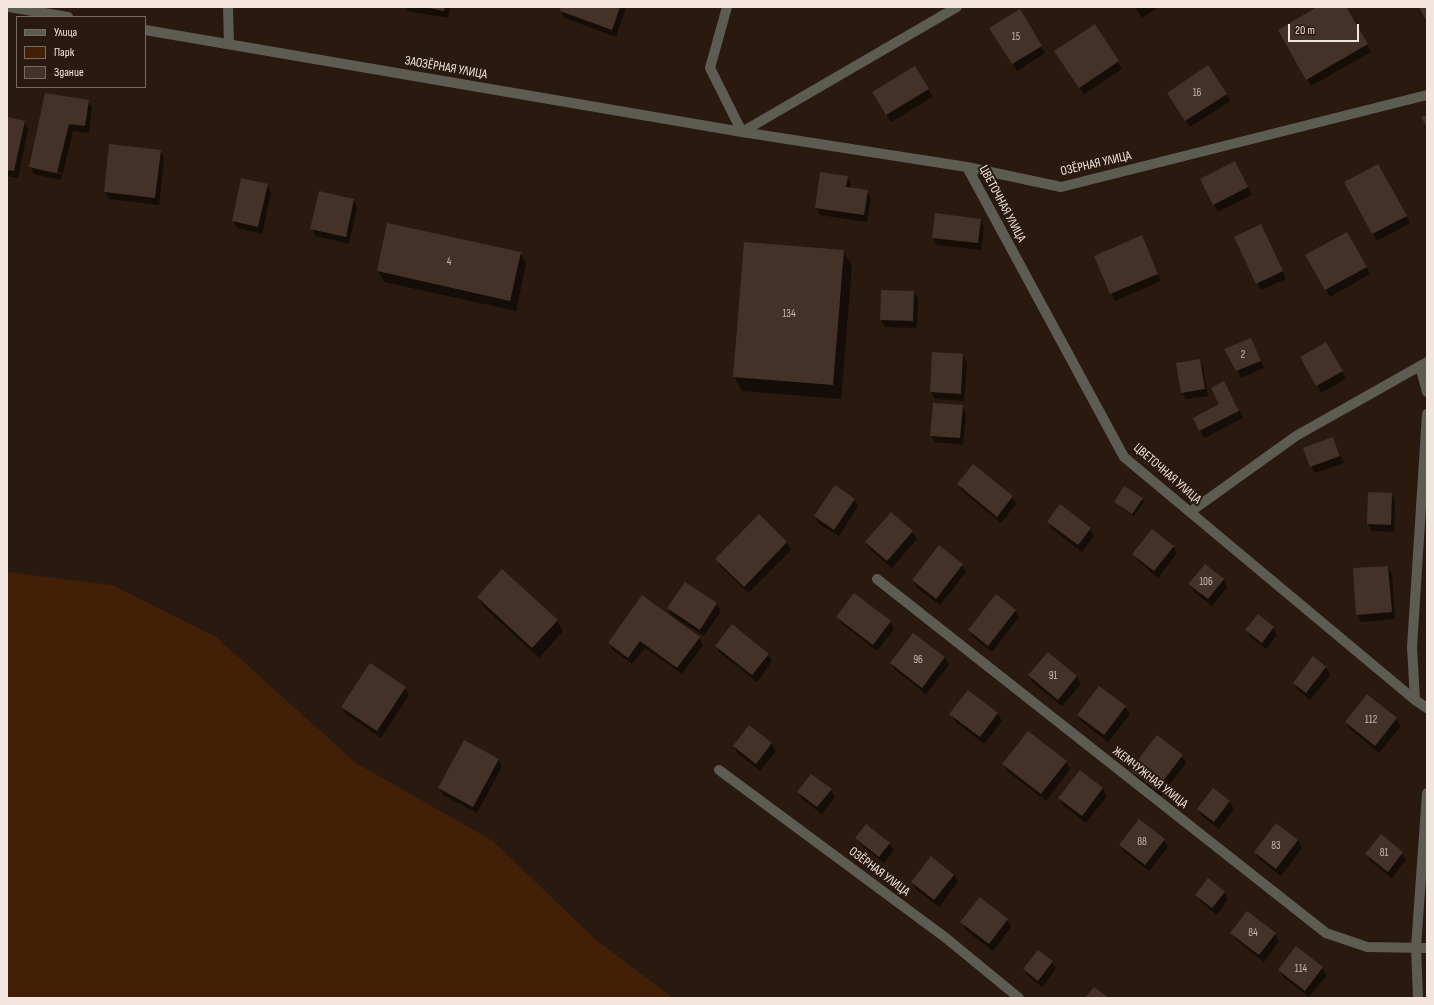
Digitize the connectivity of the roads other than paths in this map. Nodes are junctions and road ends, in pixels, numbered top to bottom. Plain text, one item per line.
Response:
1 (9, 7) edge
2 (228, 7) edge
3 (727, 7) edge
4 (957, 7) edge
5 (62, 16) edge
6 (146, 30) edge
7 (229, 44) junction
8 (1427, 94) edge
9 (742, 132) junction
10 (967, 167) junction
11 (1423, 364) edge
12 (1427, 392) edge
13 (1427, 414) edge
14 (1190, 512) junction
15 (877, 579) dead end
16 (1415, 700) junction
17 (1427, 708) edge
18 (719, 770) dead end
19 (1427, 793) edge
20 (1416, 947) junction
21 (1427, 948) edge
22 (1019, 998) edge
23 (1418, 998) edge

1 - 5 street
2 - 7 street
3 - 9 street
4 - 9 street
6 - 7 street, ЗАОЗЁРНАЯ УЛИЦА
7 - 9 street, ЗАОЗЁРНАЯ УЛИЦА
8 - 10 street, ОЗЁРНАЯ УЛИЦА
9 - 10 street, ОЗЁРНАЯ УЛИЦА
10 - 14 street, ЦВЕТОЧНАЯ УЛИЦА
11 - 12 street
11 - 14 street
13 - 16 street
14 - 16 street, ЦВЕТОЧНАЯ УЛИЦА
15 - 20 street, ЖЕМЧУЖНАЯ УЛИЦА
16 - 17 street, ЦВЕТОЧНАЯ УЛИЦА
18 - 22 street, ОЗЁРНАЯ УЛИЦА
19 - 20 street
20 - 21 street, ЖЕМЧУЖНАЯ УЛИЦА
20 - 23 street

